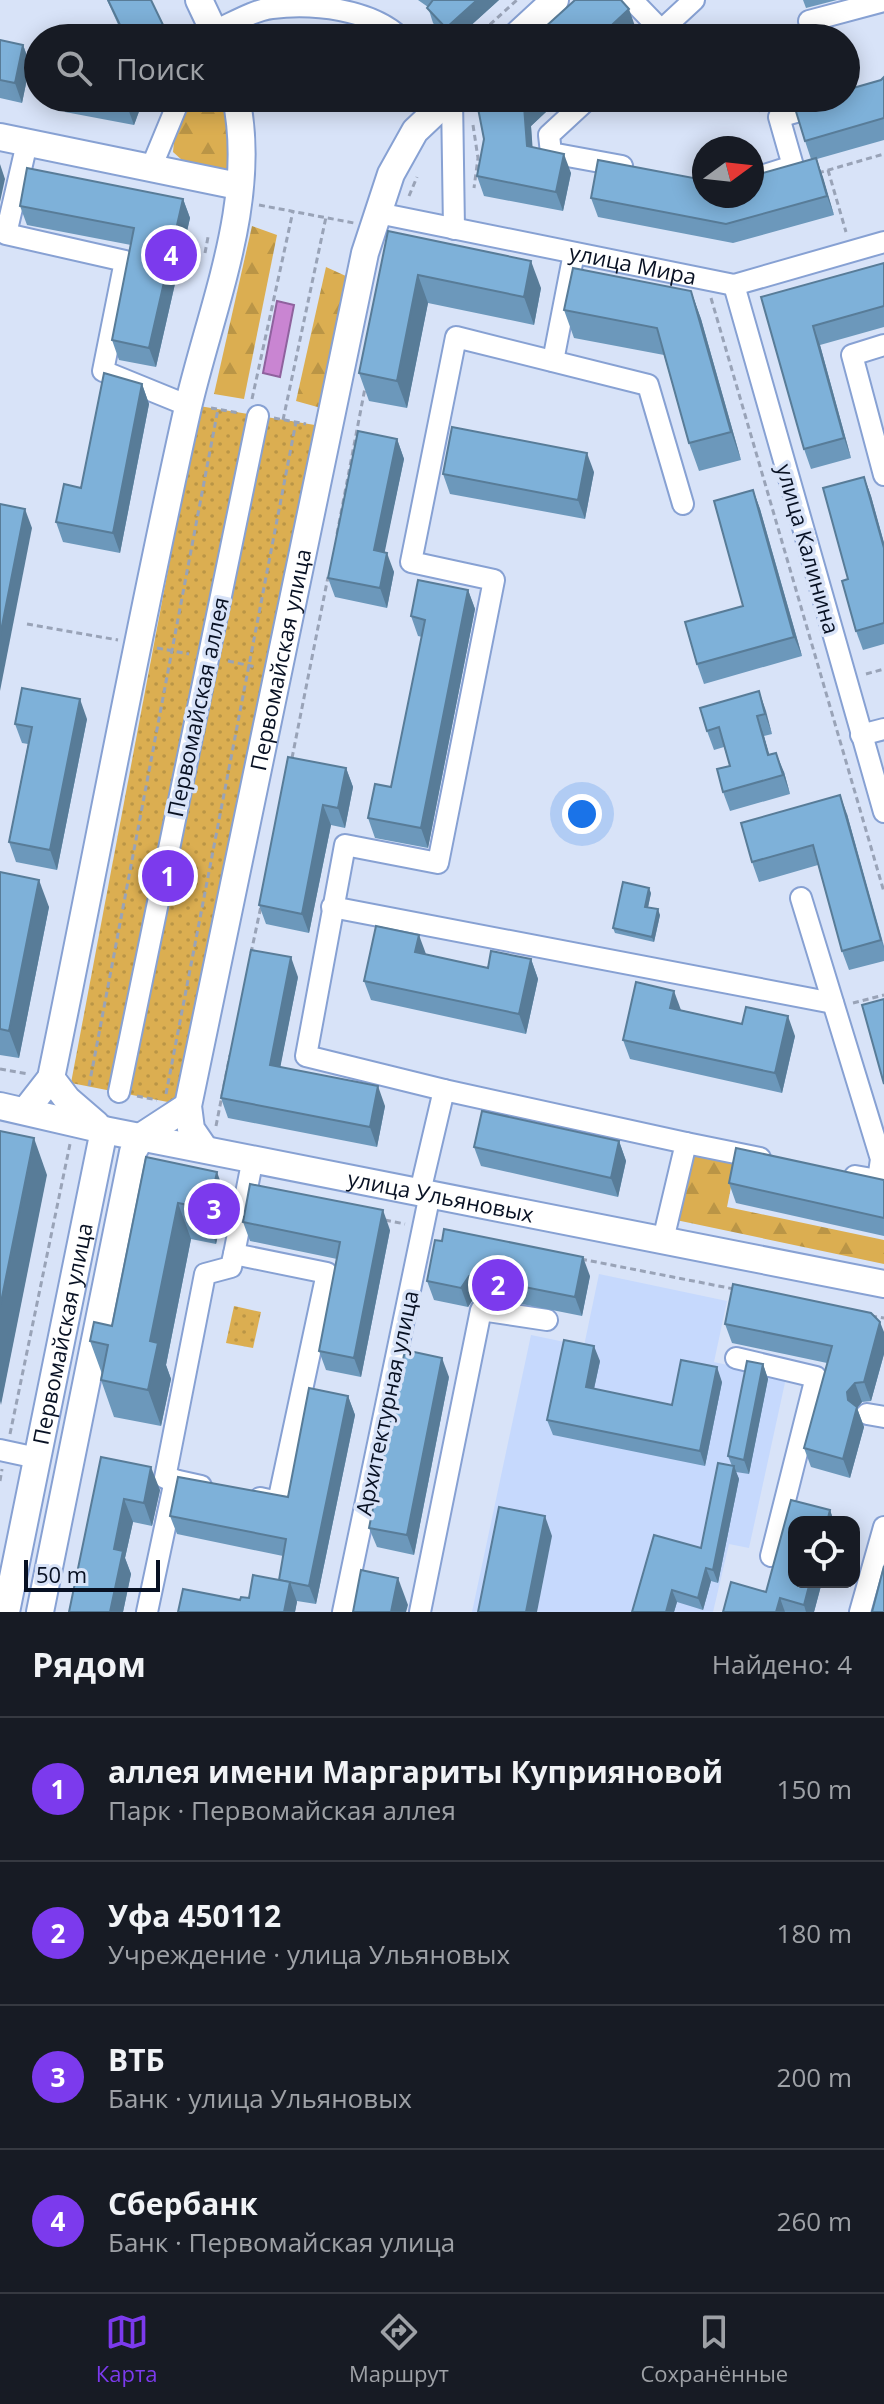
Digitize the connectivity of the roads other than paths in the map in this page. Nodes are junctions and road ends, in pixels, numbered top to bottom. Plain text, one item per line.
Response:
1 (199, 0) edge
2 (555, 0) edge
3 (632, 0) edge
4 (694, 0) edge
5 (884, 1) edge
6 (809, 21) dead end
7 (208, 24) edge
8 (237, 24) edge
9 (387, 24) edge
10 (529, 24) edge
11 (650, 24) edge
12 (668, 24) edge
13 (174, 112) edge
14 (238, 112) edge
15 (443, 112) edge
16 (458, 112) edge
17 (574, 112) edge
18 (797, 112) edge
19 (0, 137) edge
20 (27, 143) junction
21 (151, 168) junction
22 (643, 170) edge
23 (764, 175) edge
24 (245, 194) junction
25 (376, 220) junction
26 (454, 229) junction
27 (3, 234) edge
28 (884, 242) edge
29 (574, 253) junction
30 (734, 285) junction
31 (884, 345) edge
32 (553, 361) junction
33 (197, 406) junction
34 (253, 409) road end
35 (884, 475) edge
36 (683, 504) dead end
37 (884, 729) edge
38 (861, 735) junction
39 (884, 812) edge
40 (801, 898) dead end
41 (332, 907) junction
42 (833, 1003) junction
43 (43, 1077) junction
44 (444, 1090) junction
45 (119, 1092) dead end
46 (176, 1104) junction
47 (0, 1106) edge
48 (26, 1110) junction
49 (104, 1130) junction
50 (142, 1136) junction
51 (686, 1143) junction
52 (204, 1148) junction
53 (253, 1158) junction
54 (774, 1160) edge
55 (834, 1172) edge
56 (425, 1193) junction
57 (663, 1240) junction
58 (234, 1254) junction
59 (884, 1284) edge
60 (547, 1320) dead end
61 (736, 1358) dead end
62 (0, 1450) edge
63 (37, 1458) junction
64 (175, 1480) junction
65 (884, 1527) edge
66 (771, 1556) dead end
67 (880, 1558) edge
68 (6, 1612) edge
69 (40, 1612) edge
70 (147, 1612) edge
71 (343, 1612) edge
72 (420, 1612) edge
73 (860, 1612) edge

1 - 7 main road
2 - 10 main road
3 - 11 street
4 - 12 street
5 - 6 street
8 - 9 street
13 - 21 street
14 - 24 main road
15 - 25 main road, Первомайская улица
16 - 26 street
17 - 22 street
18 - 23 street
19 - 20 main road
20 - 21 main road
20 - 27 street
21 - 24 main road
24 - 33 main road
25 - 26 street, улица Мира
25 - 46 main road, Первомайская улица
26 - 29 street, улица Мира
27 - 33 street
28 - 30 street, улица Мира
29 - 30 street, улица Мира
29 - 32 street
30 - 38 street, улица Калинина
31 - 35 street
32 - 36 street
32 - 41 street
33 - 43 main road
34 - 45 street, Первомайская аллея
37 - 38 street
38 - 39 street, улица Калинина
40 - 42 street
41 - 42 street
41 - 44 street
42 - 55 street
43 - 48 main road
43 - 49 main road
44 - 51 street
44 - 56 street, Архитектурная улица
46 - 50 main road
46 - 52 main road
47 - 48 main road, улица Ульяновых
48 - 49 main road, улица Ульяновых
49 - 50 main road, улица Ульяновых
49 - 63 main road, Первомайская улица
50 - 52 main road, улица Ульяновых
50 - 69 main road, Первомайская улица
51 - 54 street
51 - 57 street
52 - 53 main road, улица Ульяновых
53 - 56 main road, улица Ульяновых
53 - 58 street
56 - 57 main road, улица Ульяновых
56 - 71 street, Архитектурная улица
57 - 59 main road, улица Ульяновых
58 - 64 street
58 - 64 street
60 - 72 street
61 - 66 street
62 - 63 street
63 - 68 main road, Первомайская улица
64 - 70 street
65 - 67 street
67 - 73 street

